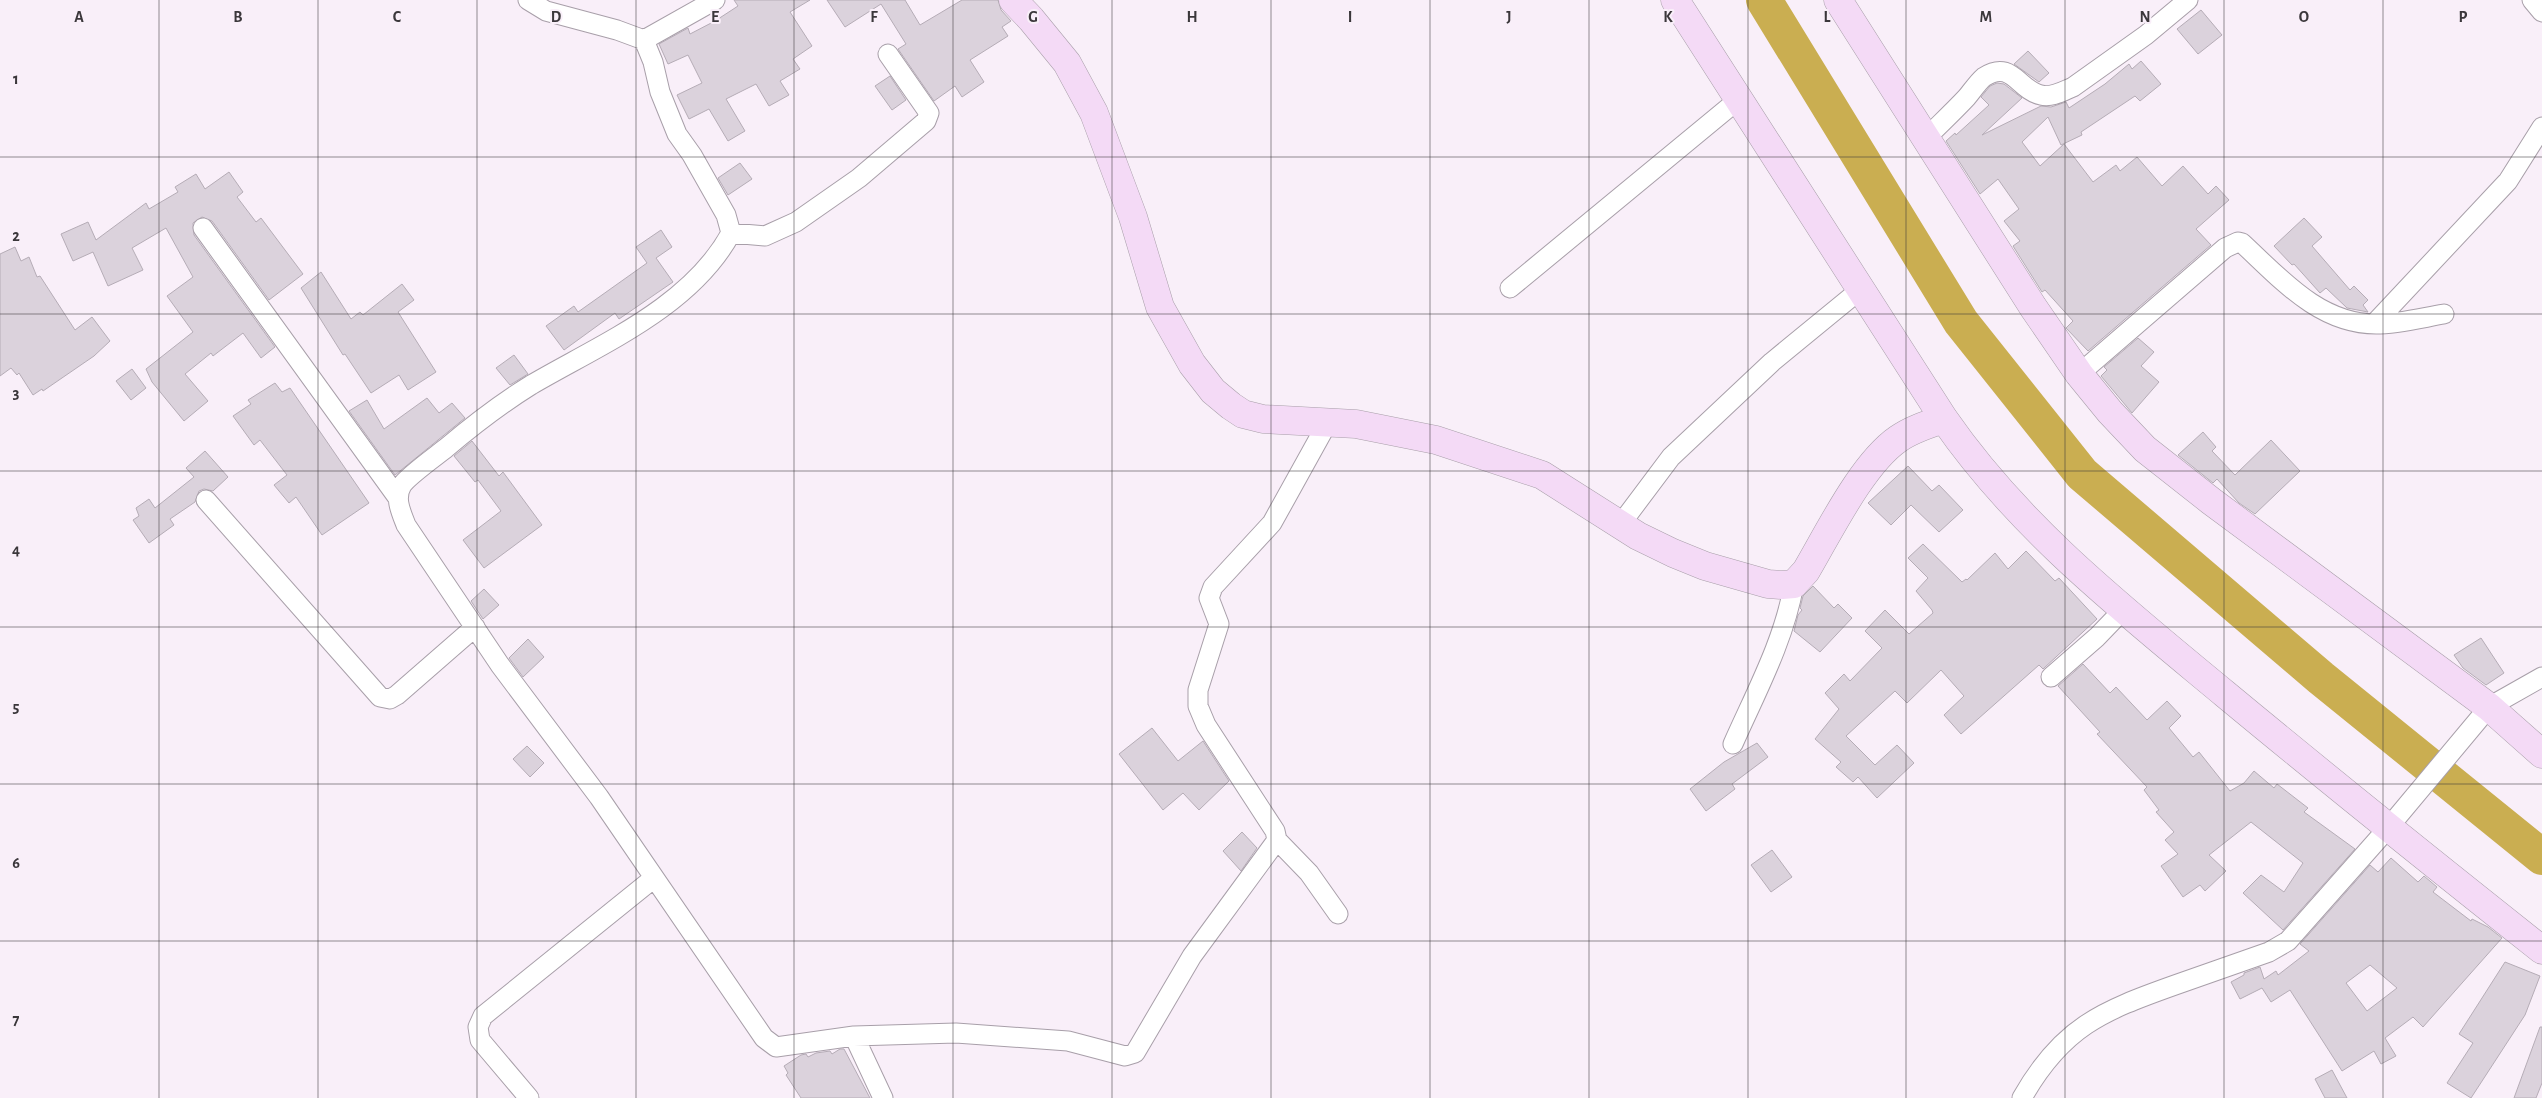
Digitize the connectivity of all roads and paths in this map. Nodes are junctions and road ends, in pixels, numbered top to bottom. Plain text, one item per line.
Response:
1 (528, 0) edge
2 (715, 0) edge
3 (1013, 0) edge
4 (1675, 0) edge
5 (1838, 0) edge
6 (2188, 0) edge
7 (2532, 0) edge
8 (2542, 12) edge
9 (644, 40) junction
10 (888, 54) dead end
11 (1739, 99) junction
12 (2542, 127) edge
13 (1926, 138) junction
14 (203, 228) dead end
15 (731, 233) junction
16 (1510, 288) dead end
17 (1861, 289) junction
18 (2444, 314) dead end
19 (2374, 324) junction
20 (2079, 374) junction
21 (1944, 419) junction
22 (1328, 422) junction
23 (398, 498) junction
24 (206, 500) dead end
25 (1620, 525) junction
26 (1794, 584) junction
27 (2123, 610) junction
28 (474, 628) junction
29 (2051, 677) dead end
30 (2542, 677) edge
31 (2481, 717) junction
32 (1732, 744) dead end
33 (2542, 754) edge
34 (2390, 826) junction
35 (1277, 840) junction
36 (654, 878) junction
37 (1338, 914) dead end
38 (2542, 950) edge
39 (854, 1036) junction
40 (529, 1098) edge
41 (883, 1098) edge
42 (2022, 1098) edge

1 - 9 street
2 - 9 street
3 - 22 street
4 - 11 street
5 - 13 street
6 - 13 street
7 - 8 street
9 - 15 street
10 - 15 street
11 - 16 street
11 - 17 street
12 - 19 street
13 - 20 street
14 - 23 street
15 - 23 street
17 - 21 street
17 - 25 street
18 - 19 street
19 - 20 street
20 - 31 street
21 - 26 street
21 - 27 street
22 - 25 street
22 - 35 street
23 - 28 street
24 - 28 street
25 - 26 street
26 - 32 street
27 - 29 street
27 - 34 street
28 - 36 street
30 - 31 street
31 - 33 street
31 - 34 street
34 - 38 street
34 - 42 street
35 - 37 street
35 - 39 street
36 - 39 street
36 - 40 street
39 - 41 street

